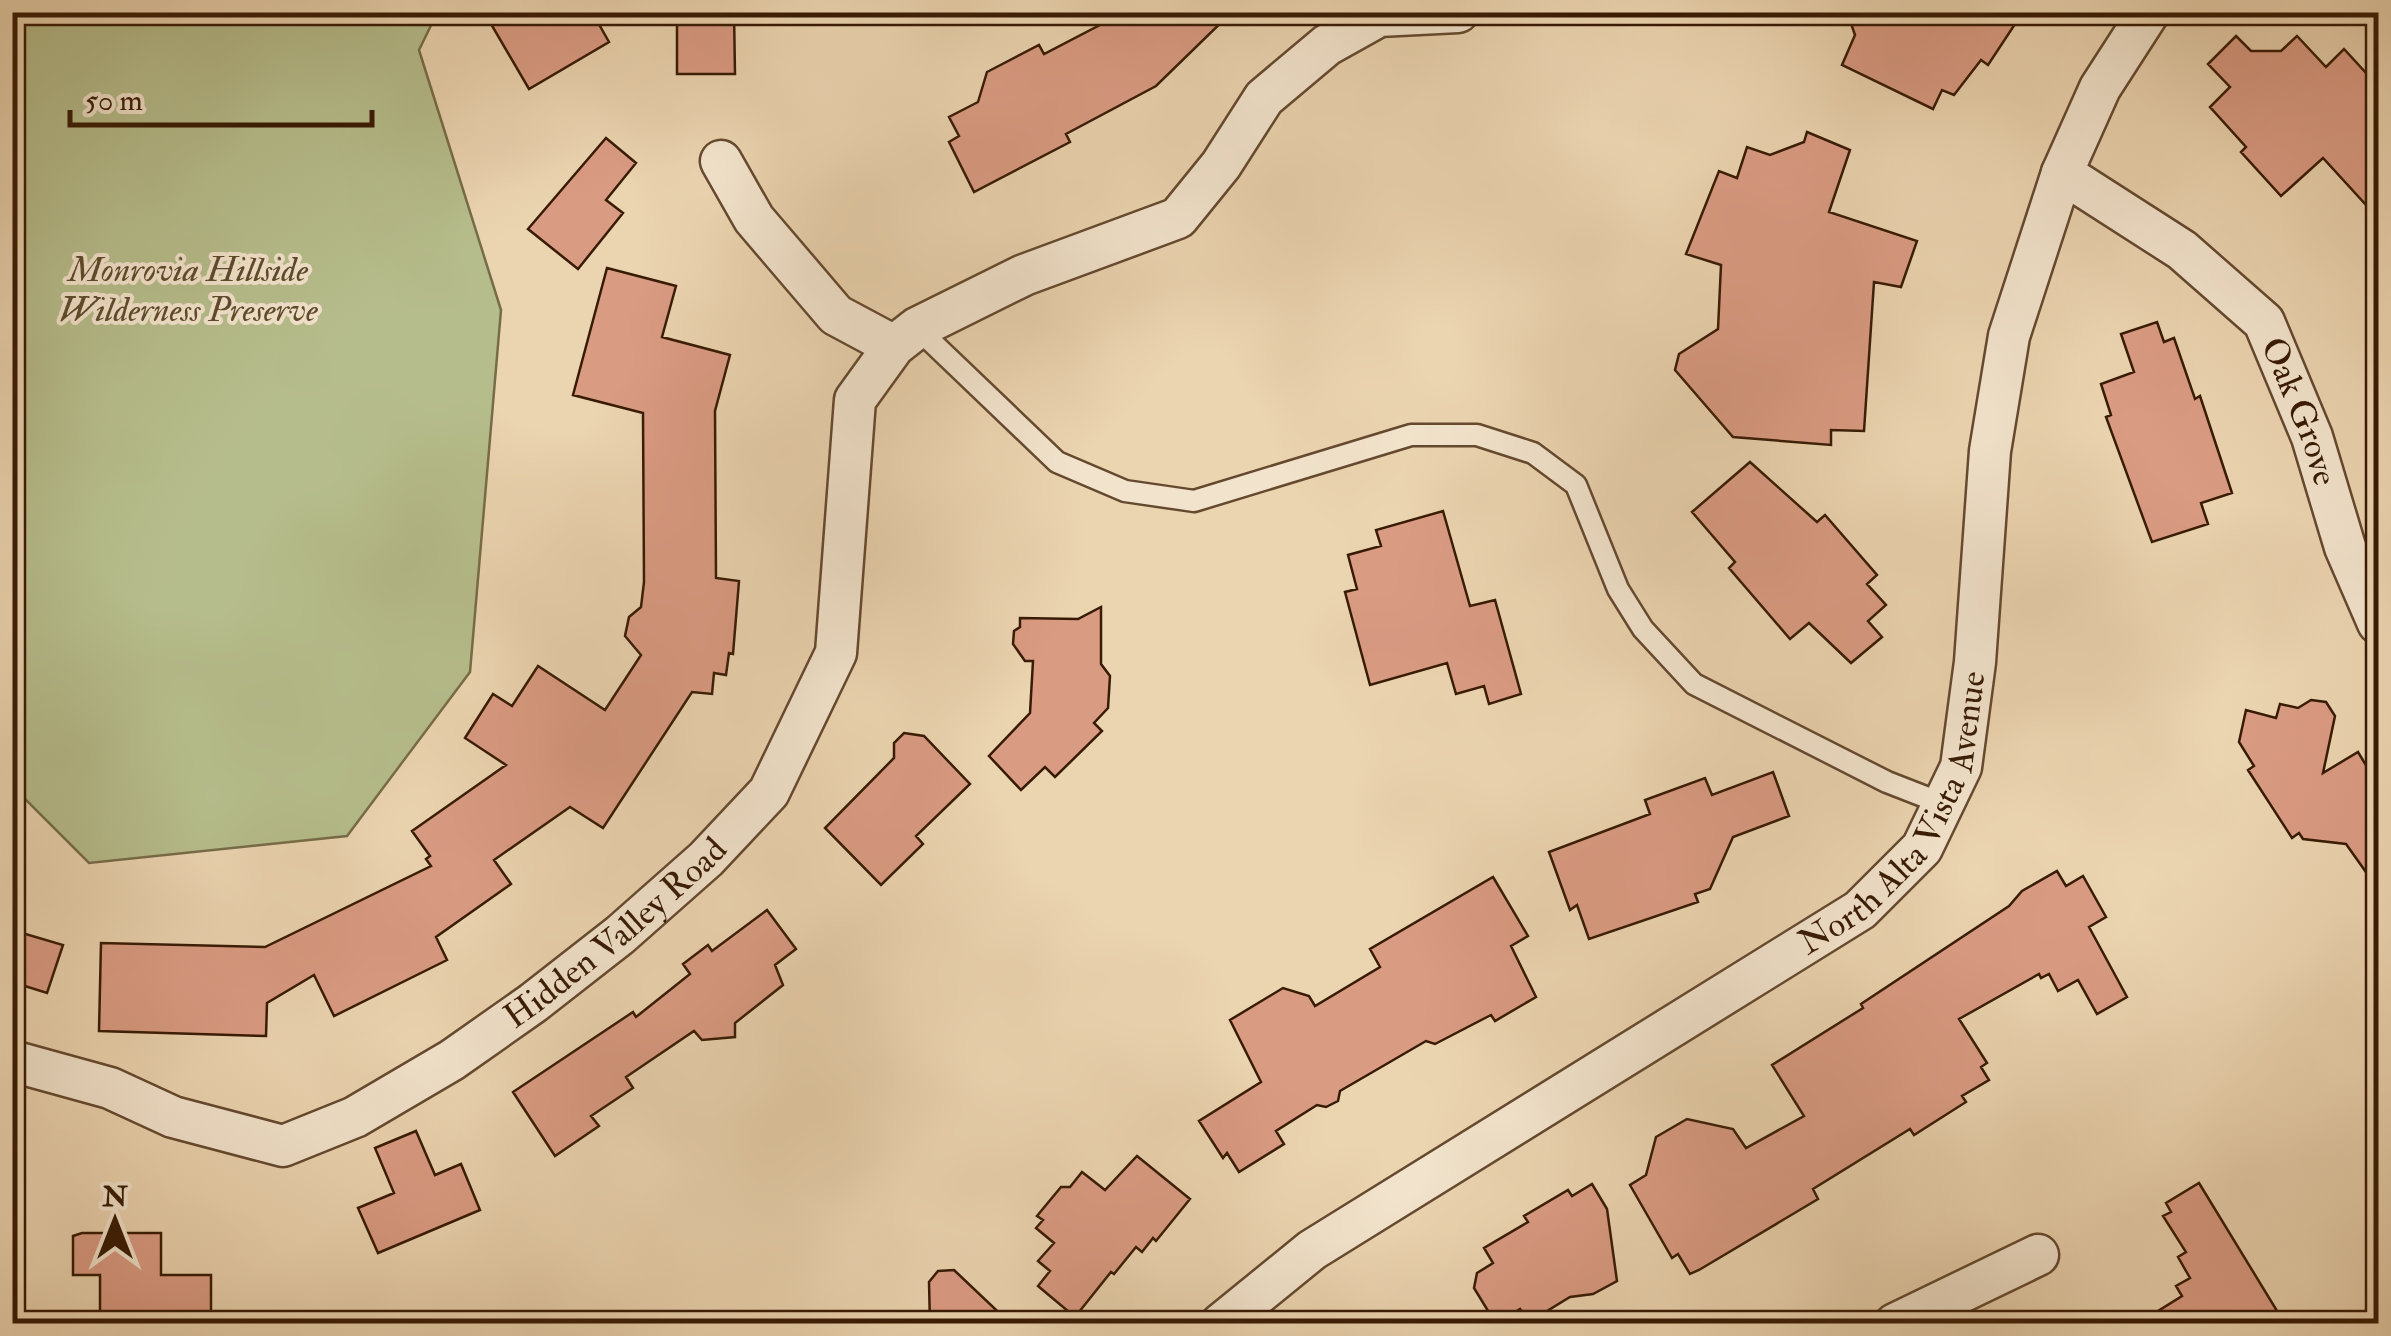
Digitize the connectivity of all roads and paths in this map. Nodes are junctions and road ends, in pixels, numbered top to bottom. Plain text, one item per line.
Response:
1 (1458, 12) edge
2 (2149, 12) edge
3 (720, 161) dead end
4 (2062, 173) junction
5 (905, 337) junction
6 (2378, 622) edge
7 (1946, 804) junction
8 (12, 1061) edge
9 (2038, 1255) dead end
10 (1221, 1324) edge
11 (1895, 1324) edge

1 - 5 street, Hidden Valley Road
2 - 4 street, North Alta Vista Avenue
3 - 5 street
4 - 6 street, Oak Grove
4 - 7 street, North Alta Vista Avenue
5 - 7 lane
5 - 8 street, Hidden Valley Road
7 - 10 street, North Alta Vista Avenue
9 - 11 street

